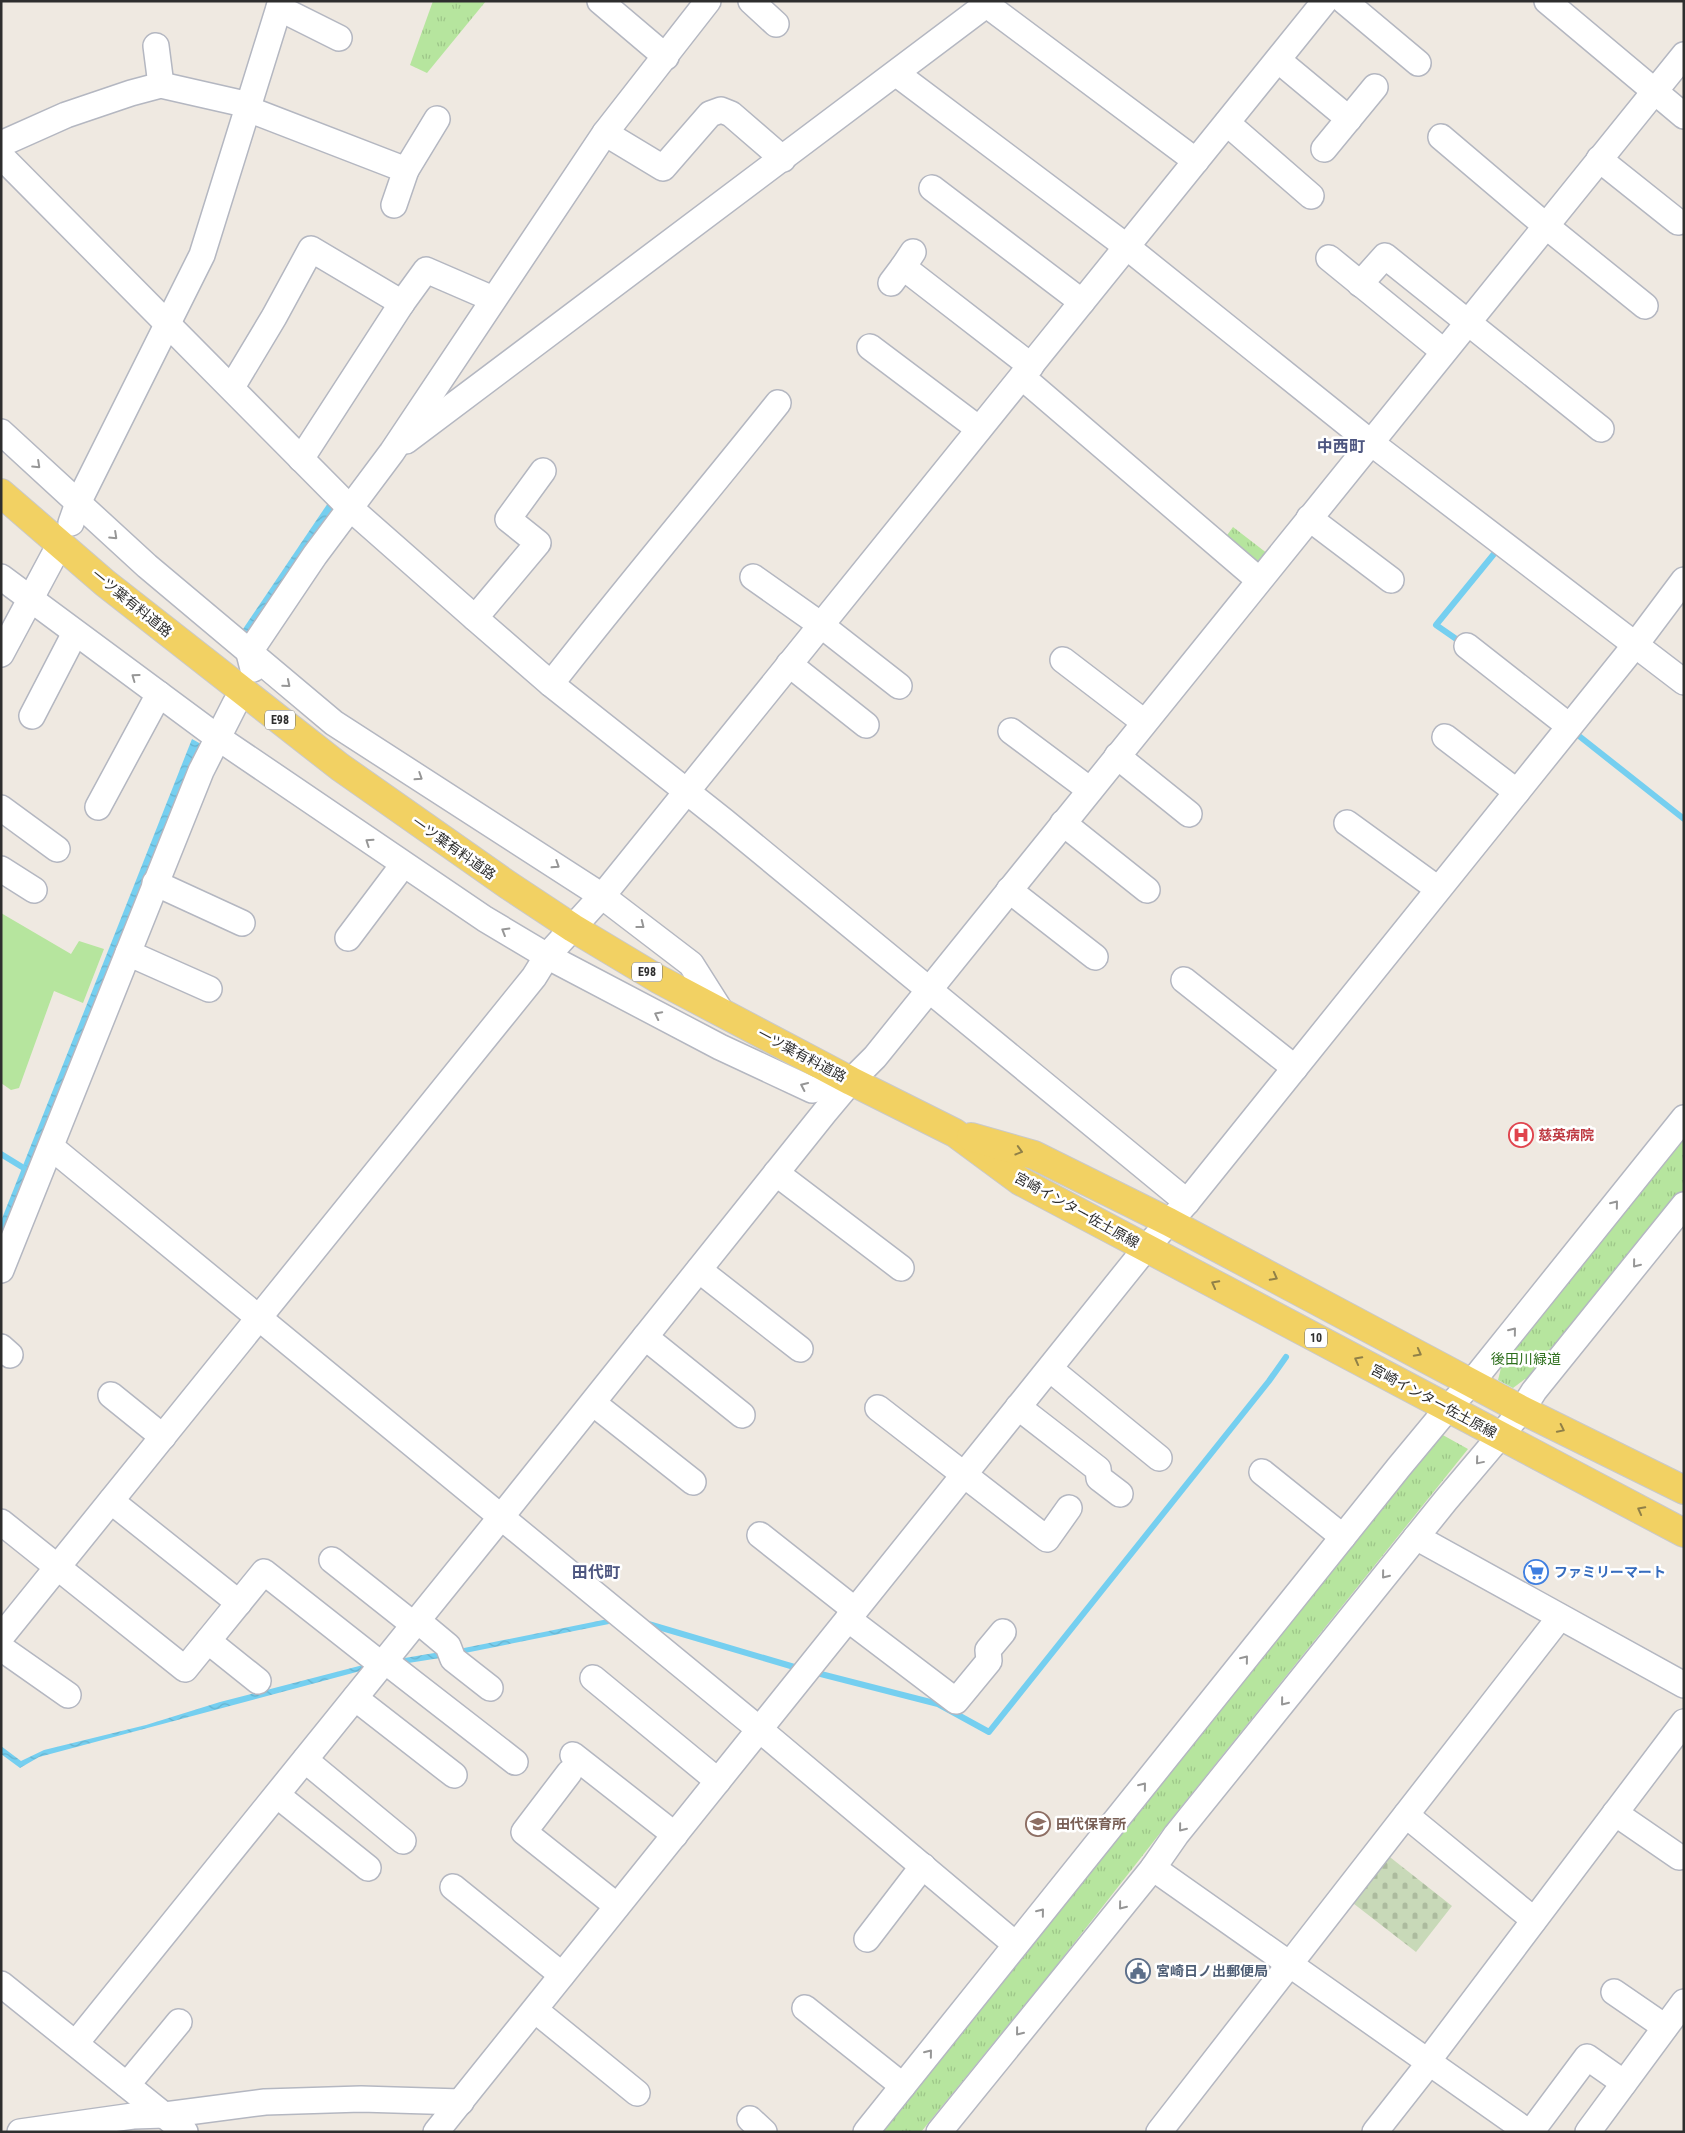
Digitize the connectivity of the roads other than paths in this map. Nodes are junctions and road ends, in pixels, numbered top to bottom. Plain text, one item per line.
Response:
1 (600, 1) edge
2 (751, 1) edge
3 (1325, 1) edge
4 (1344, 1) edge
5 (1547, 1) edge
6 (989, 3) edge
7 (280, 5) edge
8 (698, 5) edge
9 (776, 24) dead end
10 (339, 38) dead end
11 (156, 46) dead end
12 (1684, 55) edge
13 (666, 56) junction
14 (1278, 60) junction
15 (1418, 62) dead end
16 (897, 74) junction
17 (161, 86) junction
18 (1375, 87) dead end
19 (1654, 92) junction
20 (248, 107) junction
21 (1684, 116) edge
22 (1349, 119) junction
23 (438, 120) dead end
24 (1227, 123) junction
25 (605, 133) junction
26 (1441, 137) dead end
27 (1, 144) edge
28 (1324, 149) dead end
29 (1, 156) edge
30 (783, 159) junction
31 (1600, 159) junction
32 (1196, 161) junction
33 (406, 170) junction
34 (932, 188) dead end
35 (1311, 196) dead end
36 (394, 205) dead end
37 (1678, 222) dead end
38 (1546, 226) junction
39 (1127, 247) junction
40 (1329, 258) dead end
41 (903, 267) dead end
42 (1360, 284) junction
43 (493, 299) junction
44 (1082, 302) junction
45 (402, 303) junction
46 (1645, 306) dead end
47 (1468, 321) junction
48 (168, 323) junction
49 (870, 347) dead end
50 (1443, 351) junction
51 (1026, 372) junction
52 (232, 387) junction
53 (778, 403) dead end
54 (1600, 429) dead end
55 (979, 430) junction
56 (1, 432) edge
57 (1370, 442) junction
58 (392, 452) junction
59 (301, 459) junction
60 (543, 471) dead end
61 (1, 493) edge
62 (349, 507) junction
63 (74, 513) junction
64 (1308, 518) junction
65 (54, 556) dead end
66 (1, 578) edge
67 (753, 578) dead end
68 (1259, 580) junction
69 (1391, 580) dead end
70 (1684, 580) edge
71 (31, 600) junction
72 (475, 618) junction
73 (820, 626) junction
74 (75, 633) junction
75 (1636, 644) junction
76 (1468, 646) dead end
77 (1, 654) edge
78 (1063, 660) dead end
79 (251, 661) junction
80 (789, 664) junction
81 (1684, 682) edge
82 (551, 684) junction
83 (898, 686) dead end
84 (158, 694) junction
85 (235, 704) dead end
86 (32, 716) dead end
87 (1144, 722) junction
88 (866, 726) dead end
89 (1570, 726) junction
90 (1011, 731) dead end
91 (217, 737) junction
92 (1445, 737) dead end
93 (1117, 756) junction
94 (1090, 790) junction
95 (686, 792) junction
96 (1517, 792) junction
97 (98, 807) dead end
98 (12, 809) edge
99 (1189, 814) dead end
100 (1063, 823) junction
101 (1348, 823) dead end
102 (57, 849) dead end
103 (403, 865) junction
104 (1, 869) edge
105 (155, 882) junction
106 (1438, 889) junction
107 (34, 890) dead end
108 (1009, 890) junction
109 (1147, 890) dead end
110 (602, 896) junction
111 (242, 923) dead end
112 (573, 928) junction
113 (348, 938) dead end
114 (128, 953) junction
115 (547, 956) junction
116 (1095, 957) dead end
117 (1184, 980) dead end
118 (209, 989) dead end
119 (928, 990) junction
120 (722, 1013) junction
121 (1295, 1068) junction
122 (851, 1080) junction
123 (1684, 1118) edge
124 (955, 1133) junction
125 (51, 1147) junction
126 (776, 1173) junction
127 (1187, 1202) junction
128 (1684, 1205) edge
129 (1169, 1222) junction
130 (1675, 1231) edge
131 (1146, 1248) junction
132 (901, 1268) dead end
133 (1, 1270) edge
134 (699, 1270) junction
135 (259, 1318) junction
136 (645, 1337) junction
137 (800, 1348) dead end
138 (1050, 1369) junction
139 (1472, 1382) junction
140 (111, 1395) dead end
141 (593, 1403) junction
142 (878, 1408) dead end
143 (1018, 1408) junction
144 (1448, 1408) junction
145 (1522, 1410) junction
146 (742, 1415) dead end
147 (163, 1436) junction
148 (1500, 1436) junction
149 (1160, 1458) dead end
150 (1262, 1472) dead end
151 (964, 1475) junction
152 (693, 1482) dead end
153 (1684, 1490) edge
154 (1120, 1494) dead end
155 (111, 1501) junction
156 (1069, 1508) dead end
157 (501, 1517) junction
158 (1, 1522) edge
159 (1684, 1533) edge
160 (760, 1535) dead end
161 (1343, 1537) junction
162 (1416, 1537) junction
163 (332, 1560) dead end
164 (57, 1567) junction
165 (239, 1603) junction
166 (852, 1614) junction
167 (1560, 1617) junction
168 (416, 1623) junction
169 (1004, 1632) dead end
170 (1, 1637) edge
171 (208, 1641) junction
172 (1, 1648) edge
173 (383, 1663) junction
174 (593, 1678) dead end
175 (258, 1681) dead end
176 (1684, 1686) edge
177 (490, 1688) dead end
178 (68, 1695) dead end
179 (355, 1698) junction
180 (1684, 1722) edge
181 (760, 1729) junction
182 (305, 1760) junction
183 (515, 1762) dead end
184 (454, 1775) dead end
185 (718, 1781) junction
186 (277, 1795) junction
187 (1615, 1813) junction
188 (1406, 1815) junction
189 (675, 1835) junction
190 (404, 1841) dead end
191 (1679, 1857) dead end
192 (923, 1866) junction
193 (368, 1868) dead end
194 (1152, 1868) junction
195 (453, 1887) dead end
196 (617, 1906) junction
197 (1534, 1920) junction
198 (867, 1939) dead end
199 (1015, 1944) junction
200 (1290, 1964) junction
201 (562, 1975) junction
202 (1, 1984) edge
203 (1614, 1992) dead end
204 (1684, 2002) edge
205 (805, 2008) dead end
206 (534, 2010) junction
207 (178, 2022) dead end
208 (1665, 2027) junction
209 (76, 2043) junction
210 (1430, 2062) junction
211 (1624, 2083) junction
212 (127, 2085) junction
213 (903, 2086) junction
214 (637, 2093) dead end
215 (460, 2102) junction
216 (165, 2115) junction
217 (20, 2132) edge
218 (185, 2132) edge
219 (436, 2132) edge
220 (866, 2132) edge
221 (939, 2132) edge
222 (1159, 2132) edge
223 (1374, 2132) edge
224 (1530, 2132) edge
225 (1588, 2132) edge

1 - 13 street
2 - 9 street
3 - 14 street
4 - 15 street
5 - 19 street
6 - 16 street
6 - 32 street
7 - 10 street
7 - 20 street
8 - 13 street
11 - 17 street
12 - 19 street
13 - 25 street
14 - 22 street
14 - 24 street
16 - 30 street
16 - 39 street
17 - 20 street
17 - 27 street
18 - 22 street
19 - 21 street
19 - 31 street
20 - 33 street
20 - 48 street
22 - 28 street
23 - 33 street
24 - 32 street
24 - 35 street
25 - 30 street
25 - 43 street
26 - 38 street
29 - 48 street
30 - 58 street
31 - 37 street
31 - 38 street
32 - 39 street
33 - 36 street
34 - 44 street
38 - 46 street
38 - 47 street
39 - 44 street
39 - 57 street
40 - 42 street
41 - 51 street
42 - 47 street
42 - 50 street
43 - 45 street
43 - 58 street
44 - 51 street
45 - 52 street
45 - 59 street
47 - 50 street
47 - 54 street
48 - 52 street
48 - 63 street
49 - 55 street
50 - 57 street
51 - 55 street
51 - 68 street
52 - 59 street
53 - 82 street
55 - 73 street
56 -> 63 street
57 - 64 street
57 - 75 street
58 - 62 street
59 - 62 street
60 - 72 street
61 - 112 main road, 一ツ葉有料道路 / E98
62 - 72 street
62 - 79 street
63 -> 79 street
64 - 68 street
64 - 69 street
65 - 71 street
66 - 71 street
67 - 73 street
68 - 87 street
70 - 75 street
71 - 74 street
71 - 77 street
72 - 82 street
73 - 80 street
73 - 83 street
84 -> 74 street
74 - 86 street
75 - 81 street
75 - 89 street
76 - 89 street
78 - 87 street
79 -> 110 street
80 - 88 street
80 - 95 street
82 - 95 street
84 - 91 street
84 - 97 street
85 - 91 street
87 - 93 street
89 - 96 street
90 - 94 street
103 -> 91 street
91 - 105 street
92 - 96 street
93 - 94 street
93 - 99 street
94 - 100 street
95 - 110 street
95 - 119 street
96 - 106 street
98 - 102 street
100 - 108 street
100 - 109 street
101 - 106 street
103 - 113 street
115 -> 103 street
104 - 107 street
105 - 111 street
105 - 114 street
106 - 121 street
108 - 116 street
108 - 119 street
110 - 112 street
110 -> 120 street
112 - 115 street
112 - 120 main road, 一ツ葉有料道路 / E98
114 - 118 street
114 - 125 street
122 -> 115 street
115 - 135 street
117 - 121 street
119 - 122 street
119 - 127 street
120 - 122 main road, 一ツ葉有料道路 / E98
121 - 127 street
122 - 124 main road, 一ツ葉有料道路 / E98
122 - 126 street
139 -> 123 street
124 -> 129 main road, 宮崎インター佐土原線 / 10
124 - 131 main road, 宮崎インター佐土原線 / 10
125 - 133 street
125 - 135 street
126 - 132 street
126 - 134 street
127 - 129 street
128 - 130 street
129 - 131 street
129 -> 139 main road, 宮崎インター佐土原線 / 10
130 -> 145 street
131 - 138 street
144 -> 131 main road, 宮崎インター佐土原線 / 10
134 - 136 street
134 - 137 street
135 - 147 street
135 - 157 street
136 - 141 street
136 - 146 street
138 - 143 street
138 - 149 street
139 - 144 street
139 - 145 main road, 宮崎インター佐土原線 / 10
140 - 147 street
141 - 152 street
141 - 157 street
142 - 151 street
143 - 151 street
143 - 154 street
144 - 148 main road, 宮崎インター佐土原線 / 10
144 - 161 street
145 - 148 street
145 -> 153 main road, 宮崎インター佐土原線 / 10
147 - 155 street
159 -> 148 main road, 宮崎インター佐土原線 / 10
148 -> 162 street
150 - 161 street
151 - 156 street
151 - 166 street
155 - 164 street
155 - 165 street
157 - 168 street
157 - 181 street
158 - 164 street
160 - 166 street
199 -> 161 street
162 - 167 street
162 -> 194 street
163 - 168 street
164 - 170 street
164 - 171 street
165 - 171 street
165 - 173 street
166 - 169 street
166 - 181 street
167 - 176 street
167 - 188 street
168 - 173 street
168 - 177 street
171 - 175 street
172 - 178 street
173 - 179 street
173 - 183 street
174 - 185 street
179 - 182 street
179 - 184 street
180 - 187 street
181 - 185 street
181 - 192 street
182 - 186 street
182 - 190 street
185 - 189 street
186 - 193 street
186 - 209 street
187 - 191 street
187 - 197 street
188 - 197 street
188 - 200 street
189 - 196 street
189 - 196 street
192 - 198 street
192 - 199 street
194 - 200 street
194 -> 221 street
195 - 201 street
196 - 201 street
197 - 210 street
213 -> 199 street
200 - 210 street
200 - 222 street
201 - 206 street
202 - 209 street
203 - 208 street
204 - 208 street
205 - 213 street
206 - 214 street
206 - 215 street
207 - 212 street
208 - 211 street
209 - 212 street
210 - 223 street
210 - 224 street
211 - 224 street
211 - 225 street
212 - 216 street
213 - 220 street
215 - 216 street
215 - 219 street
216 - 217 street
216 - 218 street

